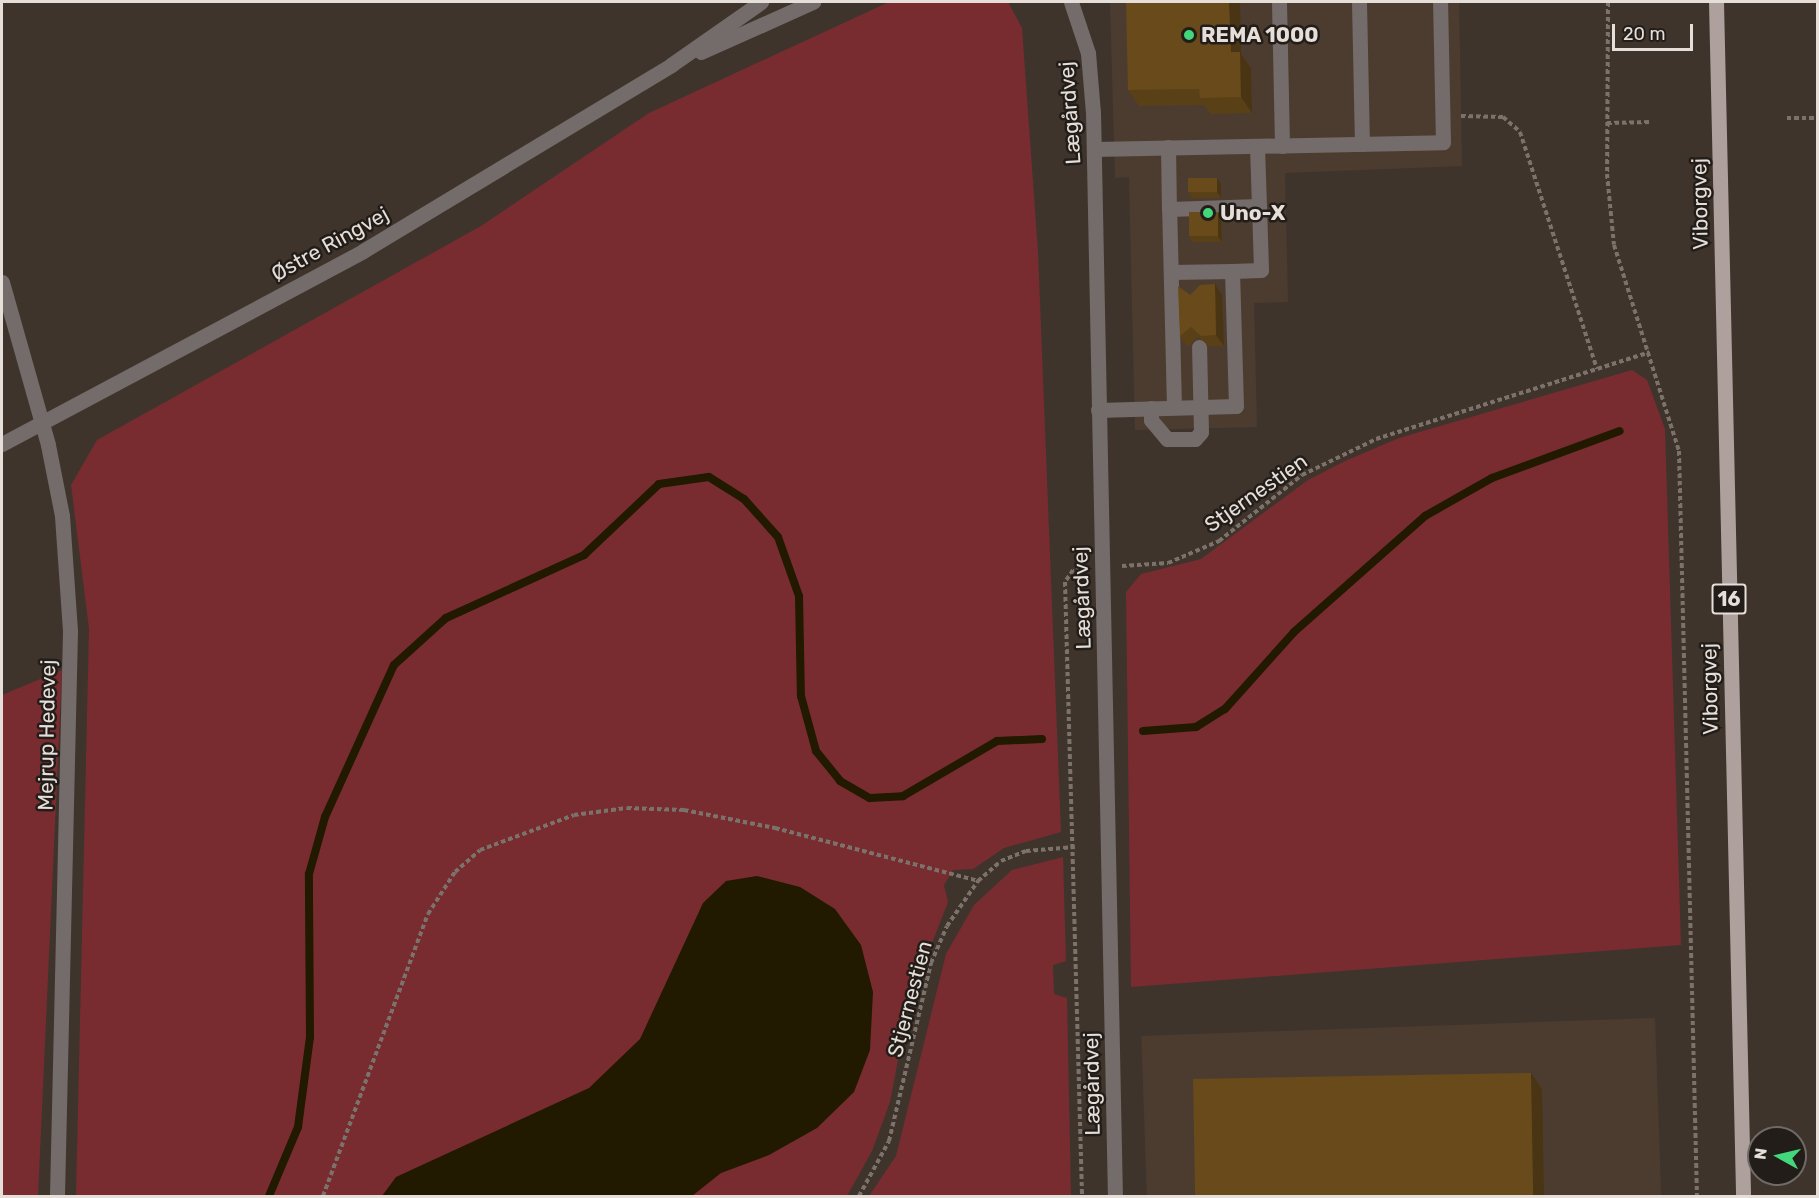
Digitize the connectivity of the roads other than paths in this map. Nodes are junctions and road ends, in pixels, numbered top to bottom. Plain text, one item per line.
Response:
1 (761, 2) edge
2 (813, 2) edge
3 (1071, 2) edge
4 (1279, 2) edge
5 (1359, 2) edge
6 (1440, 2) edge
7 (1716, 2) edge
8 (671, 65) junction
9 (1362, 144) junction
10 (1257, 146) junction
11 (1282, 146) junction
12 (1168, 147) junction
13 (1094, 149) junction
14 (1259, 206) junction
15 (1169, 209) junction
16 (1197, 271) junction
17 (1232, 271) junction
18 (1171, 272) junction
19 (2, 282) edge
20 (1198, 288) edge
21 (1199, 347) edge
22 (1174, 407) junction
23 (1200, 407) junction
24 (1151, 408) junction
25 (1098, 410) junction
26 (44, 424) junction
27 (2, 444) edge
28 (57, 1197) edge
29 (1115, 1197) edge
30 (1743, 1197) edge

1 - 8 street, Østre Ringvej
2 - 8 street, Østre Ringvej
3 - 13 street, Lægårdvej
4 - 11 street
5 - 9 street
6 - 9 street
7 - 30 main road, Viborgvej / 16
8 - 26 street, Østre Ringvej
9 - 11 street
10 - 11 street
10 - 12 street
10 - 14 street
12 - 13 street
12 - 15 street
13 - 25 street, Lægårdvej
14 - 15 street
14 - 17 street
15 - 18 street
16 - 17 street
16 - 18 street
16 - 20 street
17 - 23 street
18 - 22 street
19 - 26 street, Mejrup Hedevej
21 - 23 street
22 - 23 street
22 - 24 street
23 - 24 street
24 - 25 street
25 - 29 street, Lægårdvej
26 - 27 street, Østre Ringvej
26 - 28 street, Mejrup Hedevej

